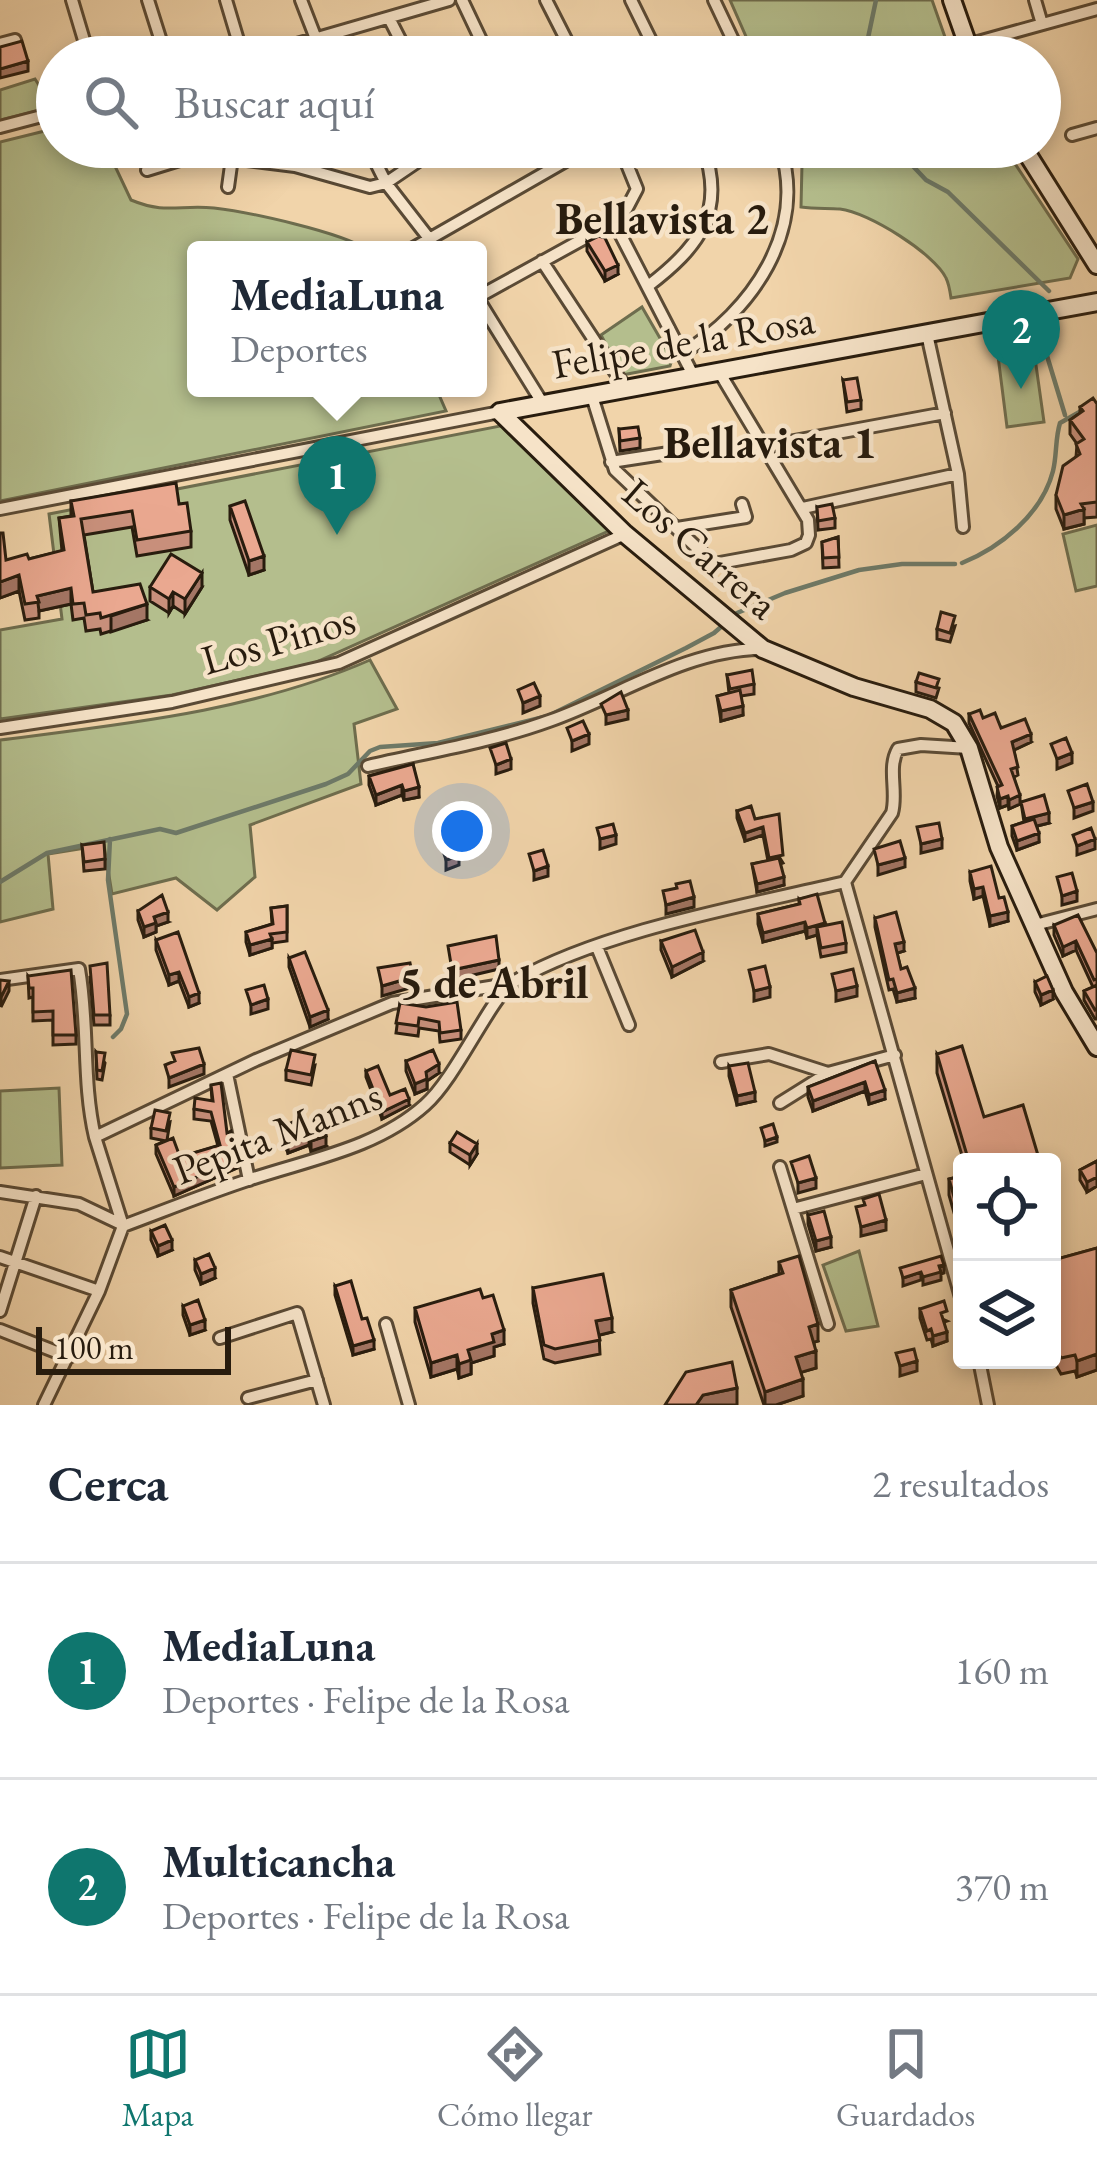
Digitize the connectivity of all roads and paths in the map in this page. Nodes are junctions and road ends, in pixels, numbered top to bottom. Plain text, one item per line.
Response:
1 (72, 0) edge
2 (148, 0) edge
3 (226, 0) edge
4 (301, 0) edge
5 (449, 0) edge
6 (462, 0) edge
7 (546, 0) edge
8 (631, 0) edge
9 (714, 0) edge
10 (952, 0) edge
11 (1035, 0) edge
12 (1097, 9) edge
13 (389, 18) junction
14 (1042, 24) junction
15 (82, 36) edge
16 (159, 36) edge
17 (237, 36) edge
18 (313, 36) edge
19 (325, 36) edge
20 (399, 36) edge
21 (479, 36) edge
22 (564, 36) edge
23 (649, 36) edge
24 (731, 36) edge
25 (964, 36) edge
26 (1010, 36) edge
27 (15, 40) edge
28 (0, 44) edge
29 (36, 118) edge
30 (0, 127) edge
31 (1097, 128) edge
32 (1072, 135) dead end
33 (153, 168) edge
34 (231, 168) edge
35 (303, 168) edge
36 (378, 168) edge
37 (408, 168) edge
38 (552, 168) edge
39 (631, 168) edge
40 (710, 168) edge
41 (784, 168) edge
42 (1036, 168) edge
43 (147, 170) dead end
44 (386, 183) junction
45 (228, 187) dead end
46 (614, 222) junction
47 (428, 237) junction
48 (422, 241) edge
49 (431, 241) edge
50 (542, 261) junction
51 (1097, 265) edge
52 (648, 286) junction
53 (487, 293) edge
54 (1097, 302) edge
55 (487, 313) edge
56 (927, 334) junction
57 (682, 353) junction
58 (718, 370) junction
59 (693, 375) junction
60 (625, 387) junction
61 (591, 393) junction
62 (543, 404) junction
63 (500, 412) junction
64 (944, 413) junction
65 (767, 446) junction
66 (695, 449) dead end
67 (611, 462) junction
68 (958, 475) junction
69 (742, 505) dead end
70 (802, 508) junction
71 (0, 509) edge
72 (963, 527) dead end
73 (677, 528) junction
74 (625, 534) junction
75 (763, 650) junction
76 (0, 728) edge
77 (969, 748) junction
78 (368, 766) dead end
79 (845, 882) junction
80 (1097, 909) edge
81 (1035, 925) junction
82 (597, 947) junction
83 (0, 980) edge
84 (508, 985) junction
85 (629, 1025) dead end
86 (1097, 1047) edge
87 (895, 1055) junction
88 (721, 1062) dead end
89 (828, 1073) junction
90 (227, 1074) junction
91 (780, 1103) dead end
92 (95, 1138) junction
93 (781, 1167) dead end
94 (926, 1174) junction
95 (249, 1180) junction
96 (0, 1192) edge
97 (36, 1196) junction
98 (793, 1209) junction
99 (123, 1226) junction
100 (0, 1257) edge
101 (17, 1263) junction
102 (953, 1269) edge
103 (99, 1291) junction
104 (0, 1311) edge
105 (386, 1324) dead end
106 (828, 1324) dead end
107 (0, 1330) edge
108 (220, 1338) dead end
109 (70, 1357) junction
110 (981, 1369) edge
111 (316, 1380) junction
112 (248, 1398) dead end
113 (44, 1405) edge
114 (324, 1405) edge
115 (410, 1405) edge
116 (988, 1405) edge

1 - 15 street
2 - 16 street
3 - 17 street
4 - 18 street
5 - 13 street
6 - 21 street
7 - 22 street
8 - 23 street
9 - 24 street
10 - 25 street
11 - 14 street
12 - 14 street
13 - 19 street
13 - 20 street
14 - 26 street
27 - 28 street
29 - 30 street
31 - 32 street
33 - 43 street
34 - 45 street
35 - 44 street
36 - 44 street
37 - 44 street
38 - 47 street
39 - 46 street
40 - 52 street
41 - 57 street
42 - 51 street
44 - 47 street
46 - 50 street
46 - 52 street
47 - 48 street
47 - 49 street
50 - 53 street
50 - 60 street
52 - 57 street
54 - 56 street, Felipe de la Rosa
55 - 62 street
56 - 58 street, Felipe de la Rosa
56 - 64 street
57 - 59 street
58 - 59 street, Felipe de la Rosa
58 - 65 street
59 - 60 street, Felipe de la Rosa
60 - 61 street, Felipe de la Rosa
61 - 62 street, Felipe de la Rosa
61 - 67 street
62 - 63 street, Felipe de la Rosa
63 - 71 street, Felipe de la Rosa
63 - 74 street, Los Carrera
64 - 65 street
64 - 68 street
65 - 70 street
66 - 67 street
67 - 73 street
68 - 70 street
68 - 72 street
69 - 73 street
70 - 73 street
74 - 75 street, Los Carrera
74 - 76 street, Los Pinos
75 - 77 street, Los Carrera
75 - 78 street
77 - 79 street
77 - 81 street
79 - 82 street
79 - 87 street
80 - 81 street
81 - 86 street
82 - 84 street
82 - 85 street
83 - 92 street
84 - 90 street
84 - 95 street, Pepita Manns
87 - 89 street
87 - 94 street
88 - 89 street
89 - 91 street
90 - 92 street
90 - 95 street
92 - 99 street
93 - 98 street
94 - 98 street
94 - 102 street
95 - 99 street, Pepita Manns
96 - 97 street
97 - 99 street
97 - 101 street
98 - 106 street
99 - 103 street
100 - 101 street
101 - 103 street
101 - 104 street
103 - 109 street
105 - 115 street
107 - 109 street
108 - 111 street
109 - 113 street
110 - 116 street
111 - 112 street
111 - 114 street

